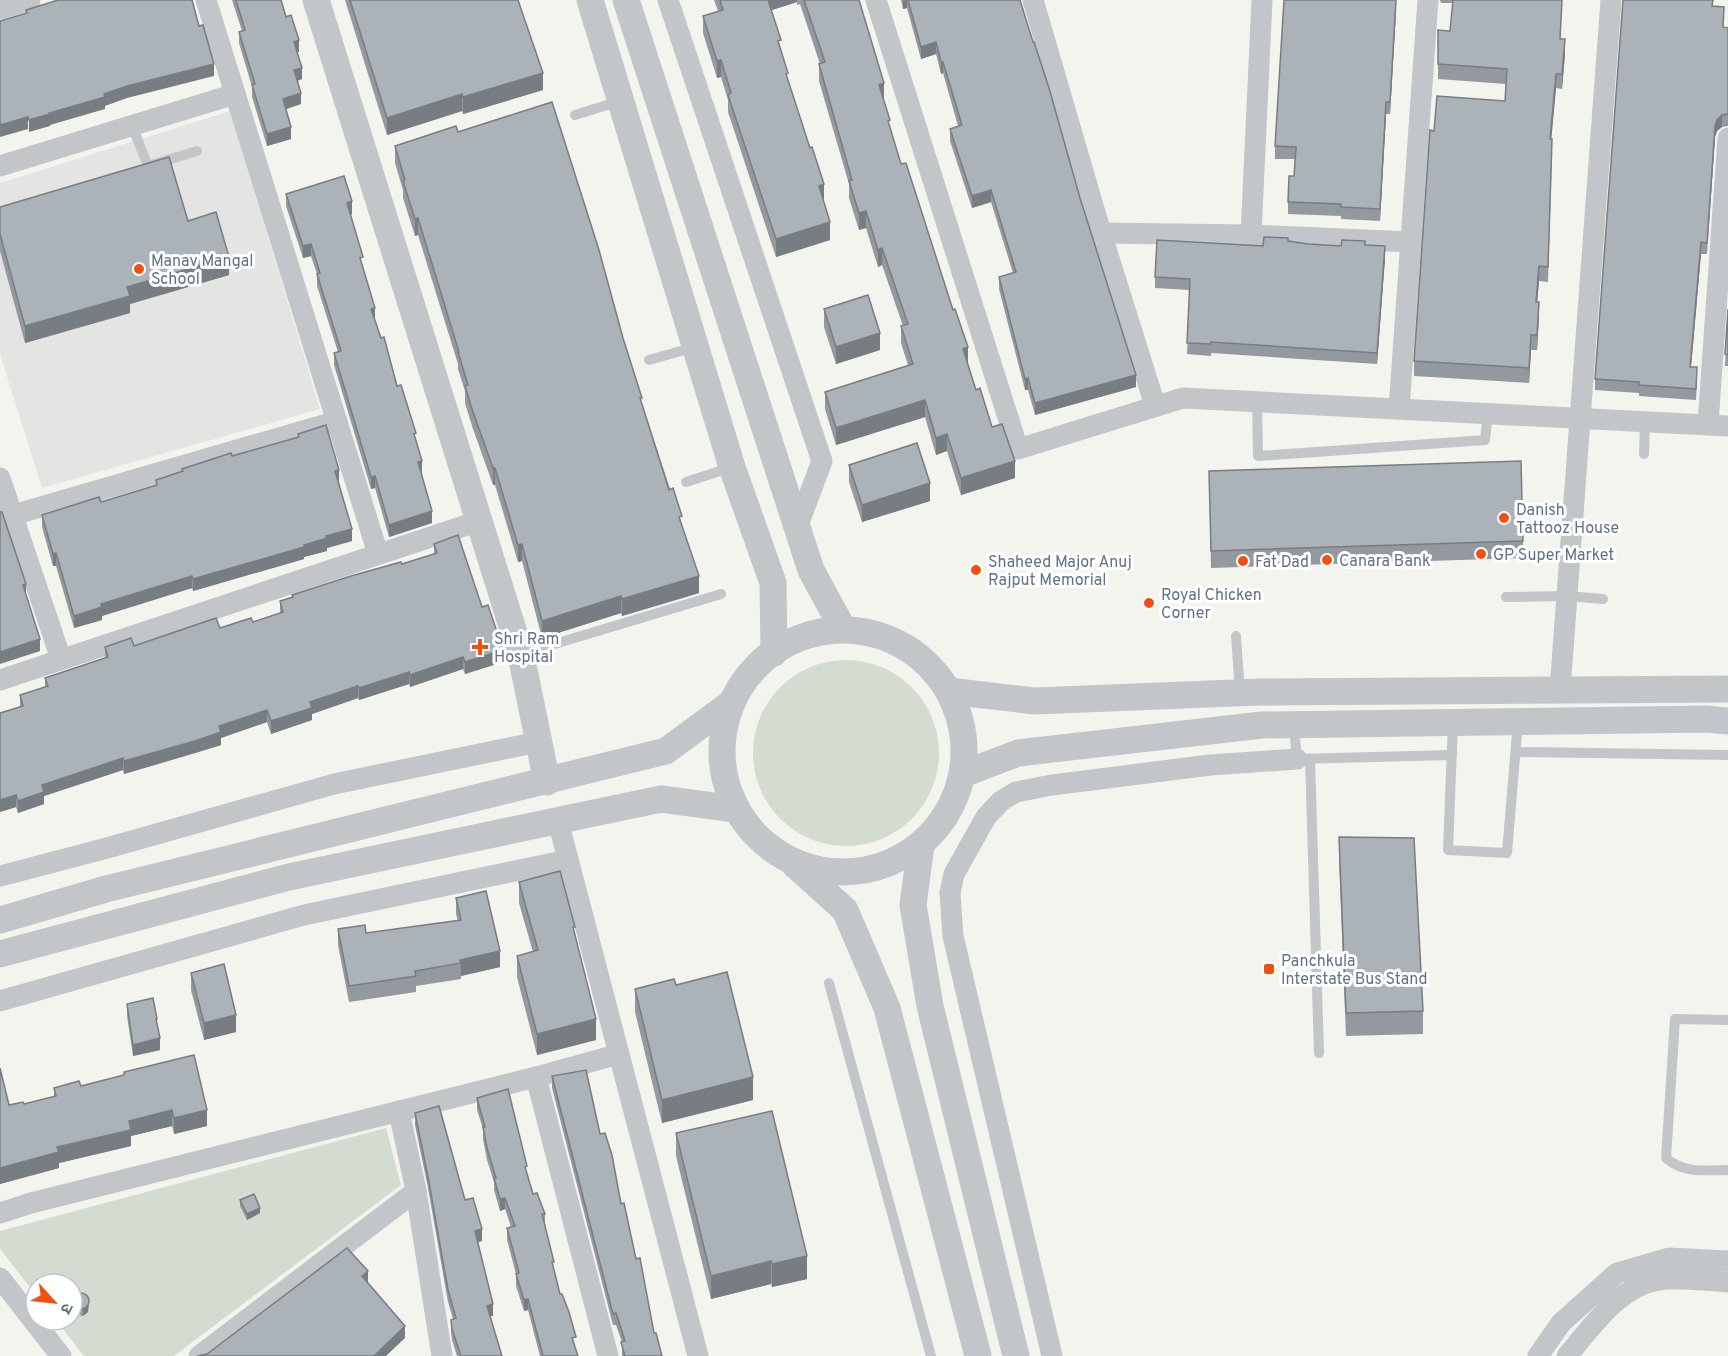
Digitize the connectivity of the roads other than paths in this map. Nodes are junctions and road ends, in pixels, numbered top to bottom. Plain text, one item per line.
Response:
1 (30, 0) edge
2 (206, 0) edge
3 (316, 0) edge
4 (590, 0) edge
5 (626, 0) edge
6 (668, 0) edge
7 (876, 0) edge
8 (1033, 0) edge
9 (1262, 0) edge
10 (1428, 0) edge
11 (1611, 0) edge
12 (0, 9) edge
13 (235, 94) junction
14 (621, 100) junction
15 (575, 115) dead end
16 (132, 126) junction
17 (1728, 138) edge
18 (197, 151) dead end
19 (0, 166) edge
20 (148, 166) junction
21 (136, 170) edge
22 (1101, 233) junction
23 (1251, 235) junction
24 (1411, 242) junction
25 (696, 347) junction
26 (649, 360) dead end
27 (1257, 402) junction
28 (1155, 405) junction
29 (1399, 409) junction
30 (1488, 414) junction
31 (1580, 419) junction
32 (337, 421) junction
33 (1645, 422) junction
34 (1718, 425) edge
35 (1644, 454) dead end
36 (732, 467) junction
37 (0, 478) edge
38 (686, 482) dead end
39 (13, 515) junction
40 (479, 521) junction
41 (797, 528) junction
42 (378, 554) junction
43 (721, 594) dead end
44 (1567, 596) junction
45 (1506, 597) dead end
46 (1603, 599) dead end
47 (843, 629) junction
48 (1236, 636) dead end
49 (774, 653) junction
50 (521, 655) junction
51 (61, 659) junction
52 (0, 680) edge
53 (1728, 689) edge
54 (1560, 690) junction
55 (949, 691) junction
56 (1240, 692) junction
57 (731, 703) junction
58 (1728, 721) edge
59 (1454, 722) junction
60 (1518, 722) junction
61 (1294, 725) junction
62 (538, 742) junction
63 (1516, 752) junction
64 (1452, 755) junction
65 (1728, 755) edge
66 (1303, 759) junction
67 (963, 774) junction
68 (547, 782) junction
69 (735, 809) junction
70 (558, 821) junction
71 (921, 845) junction
72 (568, 860) junction
73 (792, 862) junction
74 (0, 876) edge
75 (0, 920) edge
76 (0, 954) edge
77 (829, 983) dead end
78 (0, 1001) edge
79 (1728, 1020) edge
80 (1319, 1053) dead end
81 (619, 1054) junction
82 (536, 1077) junction
83 (399, 1111) junction
84 (1728, 1170) edge
85 (416, 1191) junction
86 (0, 1213) edge
87 (1728, 1261) edge
88 (0, 1278) edge
89 (1728, 1282) edge
90 (435, 1352) edge
91 (62, 1356) edge
92 (199, 1356) edge
93 (608, 1356) edge
94 (698, 1356) edge
95 (931, 1356) edge
96 (978, 1356) edge
97 (1016, 1356) edge
98 (1052, 1356) edge
99 (1538, 1356) edge
100 (1567, 1356) edge

1 - 12 street
2 - 13 street
3 - 40 street
4 - 14 street
5 - 41 street
6 - 41 street
7 - 28 street
8 - 22 street
9 - 23 street
10 - 24 street
11 - 31 street
13 - 16 street
13 - 32 street
14 - 15 lane
14 - 25 street
16 - 19 street
16 - 20 lane
17 - 34 street
18 - 20 lane
20 - 21 lane
22 - 23 street
22 - 28 street
23 - 24 street
24 - 29 street
25 - 26 lane
25 - 36 street
27 - 28 street
27 - 29 street
27 - 30 lane
29 - 30 street
30 - 31 street
31 - 33 street
31 - 44 street
32 - 39 street
32 - 42 street
33 - 34 street
33 - 35 lane
36 - 38 lane
36 - 49 street
37 - 39 street
39 - 51 street
40 - 42 street
40 - 50 street
41 - 47 street
42 - 51 street
43 - 50 lane
44 - 45 lane
44 - 46 lane
44 - 54 street
47 - 49 street
47 - 55 street
48 - 56 lane
49 - 57 street
50 - 62 street
51 - 52 street
53 - 54 street
54 - 56 street
55 - 56 street
55 - 67 street
57 - 68 street
57 - 69 street
58 - 60 street
59 - 60 street
59 - 61 street
59 - 64 lane
60 - 63 lane
61 - 66 lane
61 - 67 street
62 - 68 street
62 - 74 street
63 - 64 lane
63 - 65 lane
64 - 66 lane
66 - 80 lane
66 - 98 street
67 - 71 street
68 - 75 street
69 - 70 street
69 - 73 street
70 - 72 street
70 - 76 street
71 - 73 street
71 - 97 street
72 - 78 street
72 - 81 street
73 - 96 street
77 - 95 lane
79 - 84 lane
81 - 82 street
81 - 94 street
82 - 83 street
82 - 93 street
83 - 85 street
83 - 86 street
85 - 90 street
85 - 92 street
87 - 99 street
88 - 91 street
89 - 100 street

